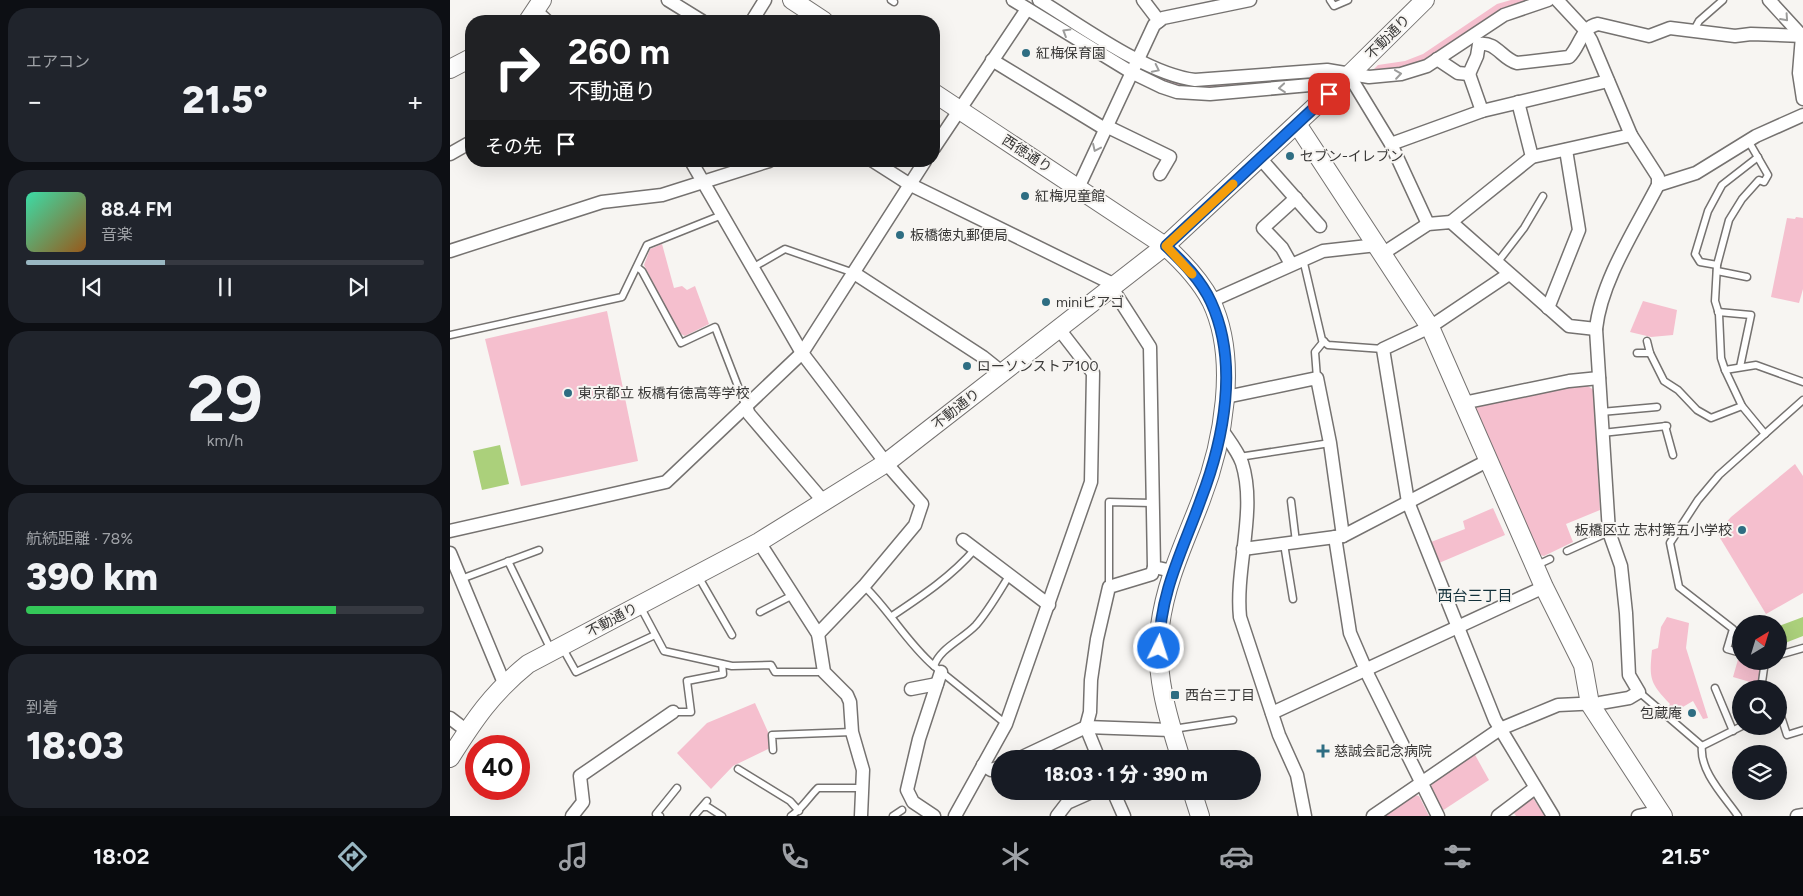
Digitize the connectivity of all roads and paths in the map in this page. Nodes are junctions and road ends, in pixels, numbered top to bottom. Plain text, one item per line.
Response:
1 (668, 0) edge
2 (765, 0) edge
3 (792, 0) edge
4 (1013, 0) edge
5 (1039, 0) edge
6 (1143, 0) edge
7 (1250, 0) edge
8 (1330, 0) edge
9 (1348, 0) edge
10 (1425, 0) edge
11 (1548, 0) edge
12 (1557, 0) edge
13 (1723, 0) edge
14 (1773, 1) edge
15 (1027, 8) junction
16 (692, 15) edge
17 (756, 15) edge
18 (815, 15) edge
19 (1159, 21) junction
20 (1586, 30) junction
21 (1694, 30) junction
22 (1802, 36) edge
23 (1476, 39) junction
24 (1137, 59) junction
25 (1437, 59) junction
26 (992, 60) junction
27 (465, 61) edge
28 (450, 69) edge
29 (1131, 72) junction
30 (1469, 74) junction
31 (1350, 75) junction
32 (1608, 81) junction
33 (1329, 94) junction
34 (940, 97) edge
35 (1803, 99) edge
36 (1518, 102) junction
37 (960, 110) junction
38 (1482, 111) junction
39 (1803, 115) edge
40 (1297, 124) junction
41 (1105, 128) junction
42 (1631, 135) junction
43 (940, 139) edge
44 (1749, 142) junction
45 (1391, 144) junction
46 (465, 145) edge
47 (1566, 150) junction
48 (450, 154) edge
49 (1532, 157) junction
50 (1260, 158) junction
51 (1758, 158) junction
52 (694, 167) edge
53 (734, 167) edge
54 (882, 167) edge
55 (921, 167) edge
56 (1160, 174) dead end
57 (702, 181) junction
58 (909, 184) junction
59 (1658, 185) junction
60 (1078, 188) junction
61 (1544, 196) dead end
62 (1296, 198) junction
63 (722, 215) junction
64 (1451, 222) junction
65 (1428, 224) junction
66 (1320, 226) dead end
67 (1166, 246) junction
68 (1379, 249) junction
69 (450, 252) edge
70 (1297, 262) junction
71 (1497, 263) junction
72 (637, 267) junction
73 (751, 268) junction
74 (1717, 268) junction
75 (854, 272) junction
76 (1509, 274) junction
77 (1747, 277) dead end
78 (1114, 286) junction
79 (1211, 302) junction
80 (1548, 308) junction
81 (1718, 312) junction
82 (1430, 327) junction
83 (1059, 329) junction
84 (1596, 329) junction
85 (450, 335) edge
86 (1647, 341) dead end
87 (1324, 342) junction
88 (1383, 349) junction
89 (802, 353) junction
90 (1637, 353) dead end
91 (1650, 353) junction
92 (1740, 367) junction
93 (1725, 370) junction
94 (1002, 373) junction
95 (1317, 378) junction
96 (1599, 378) junction
97 (1803, 382) edge
98 (1226, 398) junction
99 (1803, 400) edge
100 (1463, 403) junction
101 (746, 406) junction
102 (1742, 406) junction
103 (1657, 407) dead end
104 (1601, 412) junction
105 (1220, 427) junction
106 (1602, 433) junction
107 (1764, 434) junction
108 (1330, 443) junction
109 (1673, 454) dead end
110 (1239, 457) junction
111 (1488, 460) junction
112 (886, 463) junction
113 (1291, 501) dead end
114 (824, 502) junction
115 (1408, 502) junction
116 (1152, 503) junction
117 (450, 531) edge
118 (1609, 532) junction
119 (1339, 536) junction
120 (963, 540) dead end
121 (758, 542) junction
122 (1290, 543) junction
123 (975, 549) junction
124 (1243, 549) junction
125 (539, 550) dead end
126 (1568, 551) dead end
127 (450, 553) edge
128 (508, 561) junction
129 (1154, 567) junction
130 (1172, 571) junction
131 (697, 574) junction
132 (1009, 576) junction
133 (460, 579) junction
134 (864, 586) junction
135 (1544, 586) junction
136 (1109, 588) junction
137 (793, 595) junction
138 (1293, 599) dead end
139 (640, 605) junction
140 (1049, 605) junction
141 (760, 612) dead end
142 (892, 616) junction
143 (1458, 626) junction
144 (1732, 628) edge
145 (1732, 632) edge
146 (818, 634) junction
147 (655, 635) junction
148 (732, 635) dead end
149 (1803, 648) edge
150 (556, 649) junction
151 (1732, 651) edge
152 (1788, 652) edge
153 (722, 664) junction
154 (1366, 668) junction
155 (824, 672) junction
156 (938, 674) junction
157 (504, 683) junction
158 (1715, 688) dead end
159 (911, 689) dead end
160 (1639, 692) junction
161 (1590, 704) junction
162 (673, 712) joint
163 (1268, 713) junction
164 (450, 718) edge
165 (1233, 720) dead end
166 (1006, 724) junction
167 (1086, 727) junction
168 (1500, 729) junction
169 (1732, 729) edge
170 (1171, 730) junction
171 (1803, 730) edge
172 (467, 731) junction
173 (1732, 731) edge
174 (852, 732) junction
175 (1787, 735) edge
176 (1702, 746) junction
177 (773, 750) dead end
178 (1037, 750) edge
179 (1095, 750) edge
180 (1178, 750) edge
181 (450, 758) edge
182 (983, 765) junction
183 (738, 769) dead end
184 (991, 770) edge
185 (1421, 783) junction
186 (677, 788) dead end
187 (863, 788) junction
188 (1536, 788) junction
189 (1074, 800) edge
190 (1117, 800) edge
191 (1195, 800) edge
192 (707, 801) dead end
193 (703, 807) junction
194 (902, 810) dead end
195 (799, 811) junction
196 (1662, 814) edge
197 (1803, 815) edge
198 (572, 816) edge
199 (660, 816) edge
200 (694, 816) edge
201 (722, 816) edge
202 (790, 816) edge
203 (861, 816) edge
204 (893, 816) edge
205 (934, 816) edge
206 (955, 816) edge
207 (1057, 816) edge
208 (1124, 816) edge
209 (1200, 816) edge
210 (1305, 816) edge
211 (1373, 816) edge
212 (1438, 816) edge
213 (1498, 816) edge
214 (1553, 816) edge
215 (1638, 816) edge
216 (1738, 816) edge
217 (1797, 816) edge

1 - 16 street
2 - 17 street
3 - 18 street
4 - 15 street
5 - 24 street
6 - 19 street
7 - 19 street
8 - 9 lane
10 - 31 street, 不動通り
11 - 23 street
12 - 20 street
13 - 21 lane
14 -> 22 street
15 - 26 street
29 -> 15 street
19 - 24 street
20 - 21 street
20 - 23 street
20 - 32 street
21 - 22 street
22 - 35 street
23 - 25 street
23 - 30 street
24 - 29 street
24 -> 31 street
25 - 30 street
31 -> 25 street
26 - 37 street
26 - 41 street
27 - 28 street
33 -> 29 street
29 - 41 street
30 - 38 street
31 - 33 street, 不動通り
31 - 45 street
32 - 36 street
32 - 42 street
33 - 40 street, 不動通り
34 - 37 street, 西徳通り
36 - 38 street
36 - 49 street
37 - 43 street
37 - 60 street, 西徳通り
38 - 45 street
39 - 44 street
40 - 50 street, 不動通り
40 - 68 street
41 - 56 street
41 -> 60 street
42 - 47 street
42 - 59 street
44 - 51 lane
44 - 59 street
45 - 65 street
46 - 48 street
47 - 49 street
47 - 80 street
49 - 64 street
50 - 62 street
50 - 67 street, 不動通り
51 - 74 lane
51 - 74 lane
52 - 57 street
53 - 57 street
54 - 58 street
55 - 58 street
57 - 63 street
57 - 69 street
58 - 75 street
58 - 78 street
59 - 84 street
60 - 67 street, 西徳通り
61 - 71 lane
62 - 66 street
62 - 70 street
63 - 72 lane
63 - 73 street
64 - 65 street
64 - 71 street
65 - 68 street
67 - 78 street, 不動通り
67 - 79 street, 西徳通り
68 - 70 street
68 - 82 street
70 - 79 street
70 - 87 lane
71 - 76 street
72 - 85 lane
72 - 101 lane
73 - 75 lane
73 - 89 street
74 - 77 lane
74 - 81 lane
75 - 89 street
75 - 94 street
76 - 80 street
76 - 82 street
78 - 83 street, 不動通り
78 - 116 street
79 - 98 street, 西徳通り
80 - 84 street
81 - 92 lane
81 - 93 lane
82 - 88 street
82 - 100 street
83 - 94 street, 不動通り
83 - 140 street
84 - 96 street
86 - 91 lane
87 - 88 lane
87 - 95 lane
88 - 115 street
89 - 101 street
89 - 112 street
90 - 91 lane
91 - 102 lane
92 - 93 lane
92 - 97 lane
93 - 102 lane
94 - 112 street, 不動通り
95 - 98 street
95 - 108 street
96 - 100 street
96 - 104 street
98 - 105 street, 西徳通り
99 - 107 lane
100 - 111 street
101 - 114 street
101 - 117 street
102 - 107 lane
103 - 104 lane
104 - 106 street
105 - 110 street
105 - 130 street, 西徳通り
106 - 109 lane
106 - 118 street
107 - 144 lane
108 - 110 lane
108 - 119 street
110 - 124 street
111 - 115 street
111 - 135 street
112 - 114 street, 不動通り
112 - 134 street
113 - 122 lane
114 - 121 street, 不動通り
115 - 119 street
115 - 143 street
116 - 129 street
116 - 136 lane
118 - 126 lane
118 - 160 street
119 - 122 street
119 - 154 street
120 - 123 street
121 - 131 street, 不動通り
121 - 137 street
122 - 124 street
122 - 138 lane
123 - 132 street
123 - 142 lane
124 - 163 street
125 - 128 lane
127 - 133 street
128 - 133 lane
128 - 150 lane
129 - 130 street
129 - 136 street
130 - 170 street, 西徳通り
131 - 139 street, 不動通り
131 - 148 lane
132 - 140 street
132 - 156 lane
133 - 157 street
134 - 142 lane
134 - 146 street
135 - 143 street
135 - 161 street
136 - 167 street
137 - 141 lane
137 - 146 street
139 - 147 lane
139 - 150 street, 不動通り
140 - 166 street
142 - 156 lane
143 - 154 street
143 - 168 street
145 - 151 lane
146 - 155 street
147 - 150 lane
147 - 153 lane
149 - 152 lane
150 - 157 street, 不動通り
153 - 155 lane
153 - 162 lane
154 - 163 street
154 - 185 street
155 - 174 street
156 - 159 street
156 - 166 lane
156 - 205 street
157 - 172 street, 不動通り
158 - 169 lane
160 - 161 street
160 - 176 lane
161 - 168 street
161 - 196 street
162 - 198 street
163 - 210 street
164 - 172 street
165 - 170 lane
166 - 182 street
167 - 170 street
167 - 178 street
167 - 179 street
168 - 185 street
168 - 188 street
170 - 180 street, 西徳通り
171 - 175 lane
172 - 181 street, 不動通り
173 - 176 lane
174 - 177 lane
174 - 187 street
176 - 216 lane
182 - 184 street
182 - 206 street
183 - 195 lane
185 - 211 street
185 - 212 street
186 - 199 lane
187 - 195 lane
187 - 203 street
188 - 213 street
188 - 214 street
189 - 207 street
190 - 208 street
191 - 209 street
192 - 193 lane
193 - 200 lane
193 - 201 lane
194 - 204 lane
195 - 202 lane
196 - 215 street
197 - 217 street

